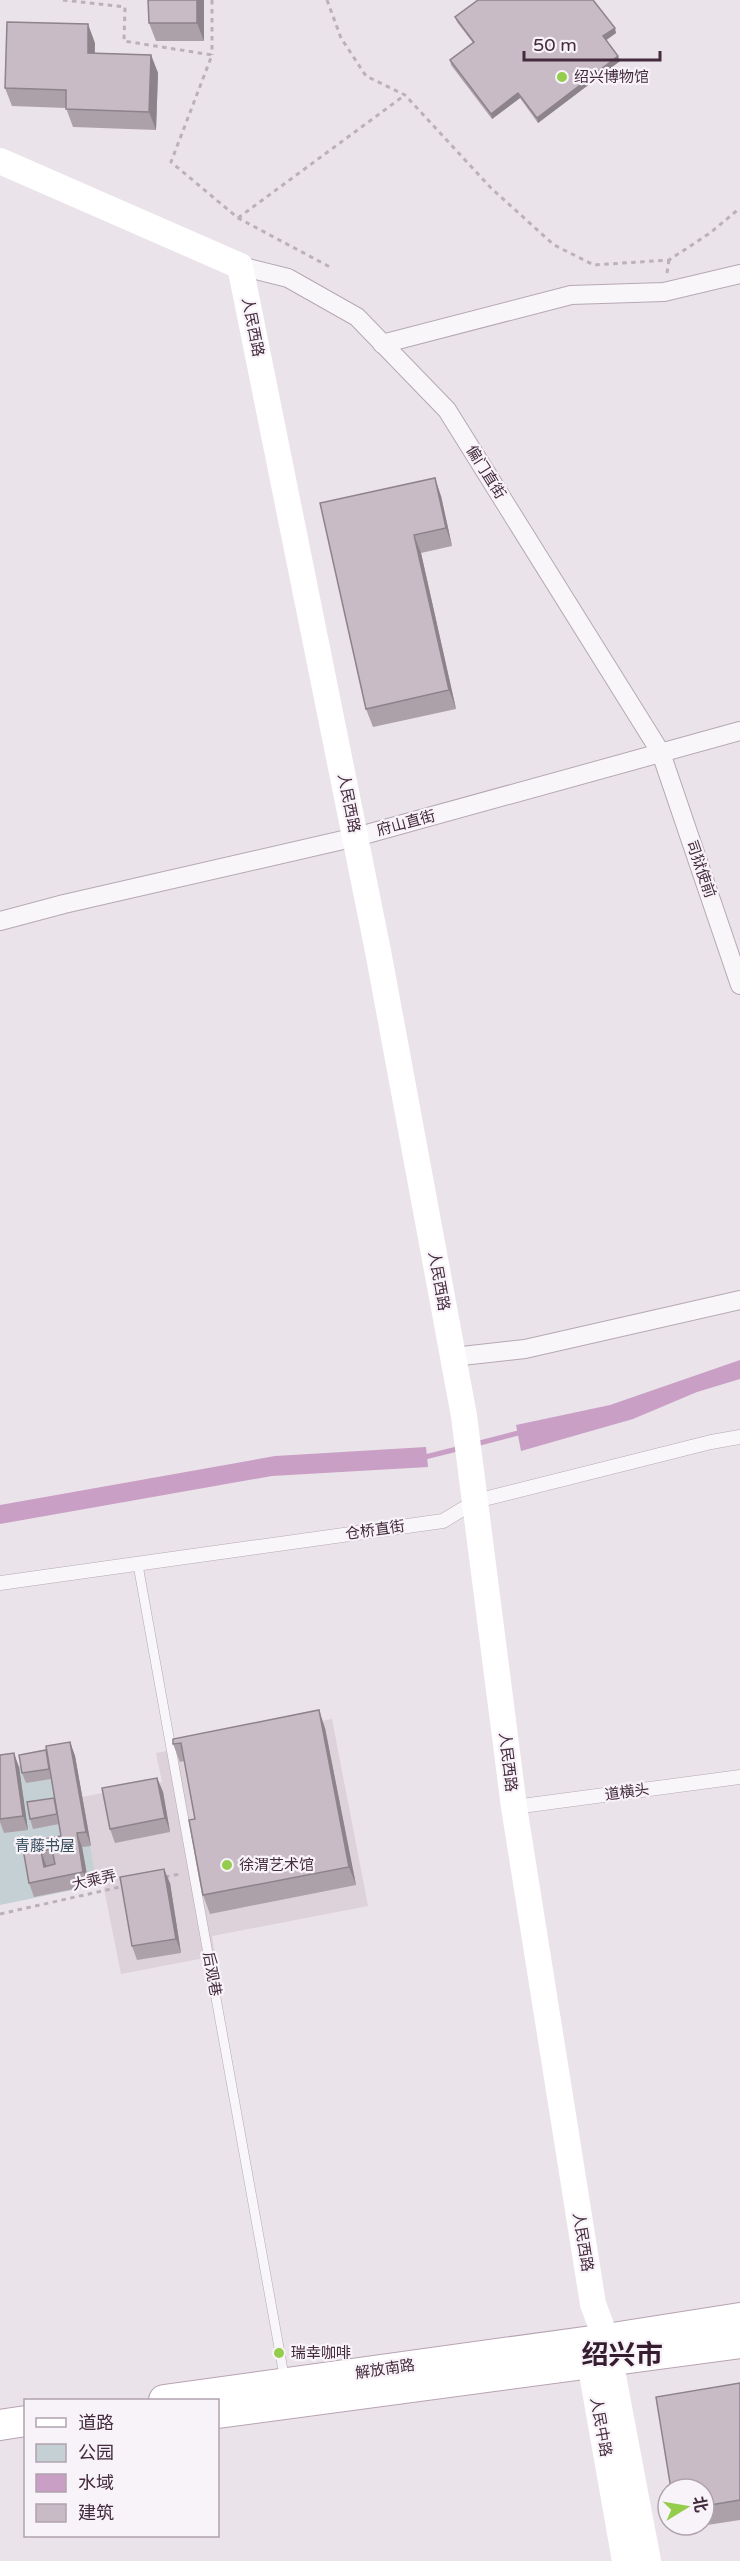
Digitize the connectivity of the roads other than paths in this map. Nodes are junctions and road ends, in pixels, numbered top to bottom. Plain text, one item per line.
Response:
1 (0, 161) edge
2 (240, 266) junction
3 (740, 274) edge
4 (382, 344) junction
5 (740, 731) edge
6 (661, 753) junction
7 (356, 837) junction
8 (0, 921) edge
9 (740, 986) edge
10 (740, 1300) edge
11 (453, 1357) junction
12 (740, 1437) edge
13 (476, 1501) junction
14 (138, 1565) junction
15 (0, 1583) edge
16 (740, 1777) edge
17 (514, 1807) junction
18 (593, 2304) joint
19 (740, 2318) edge
20 (740, 2343) edge
21 (598, 2352) junction
22 (285, 2382) junction
23 (171, 2399) edge
24 (219, 2413) edge
25 (24, 2421) edge
26 (0, 2425) edge
27 (24, 2439) edge
28 (0, 2443) edge
29 (626, 2561) edge
30 (648, 2561) edge

1 - 2 main road
2 - 4 street, 偏门直街
2 - 7 main road, 人民西路
3 - 4 street
4 - 6 street, 偏门直街
5 - 6 street, 府山直街
6 - 7 street, 府山直街
6 - 9 street, 司狱使前
7 - 8 street, 府山直街
7 - 11 main road, 人民西路
10 - 11 street
11 - 13 main road, 人民西路
12 - 13 street, 仓桥直街
13 - 14 street, 仓桥直街
13 - 17 main road, 人民西路
14 - 15 street, 仓桥直街
14 - 22 lane, 后观巷
16 - 17 street, 道横头
17 - 18 main road, 人民西路
18 - 21 main road, 人民中路
19 - 21 main road
20 - 21 main road
21 - 22 main road, 解放南路
21 - 24 main road, 解放南路
21 - 29 main road, 人民中路
21 - 30 main road, 人民中路
22 - 23 main road, 解放南路
25 - 26 main road
27 - 28 main road

